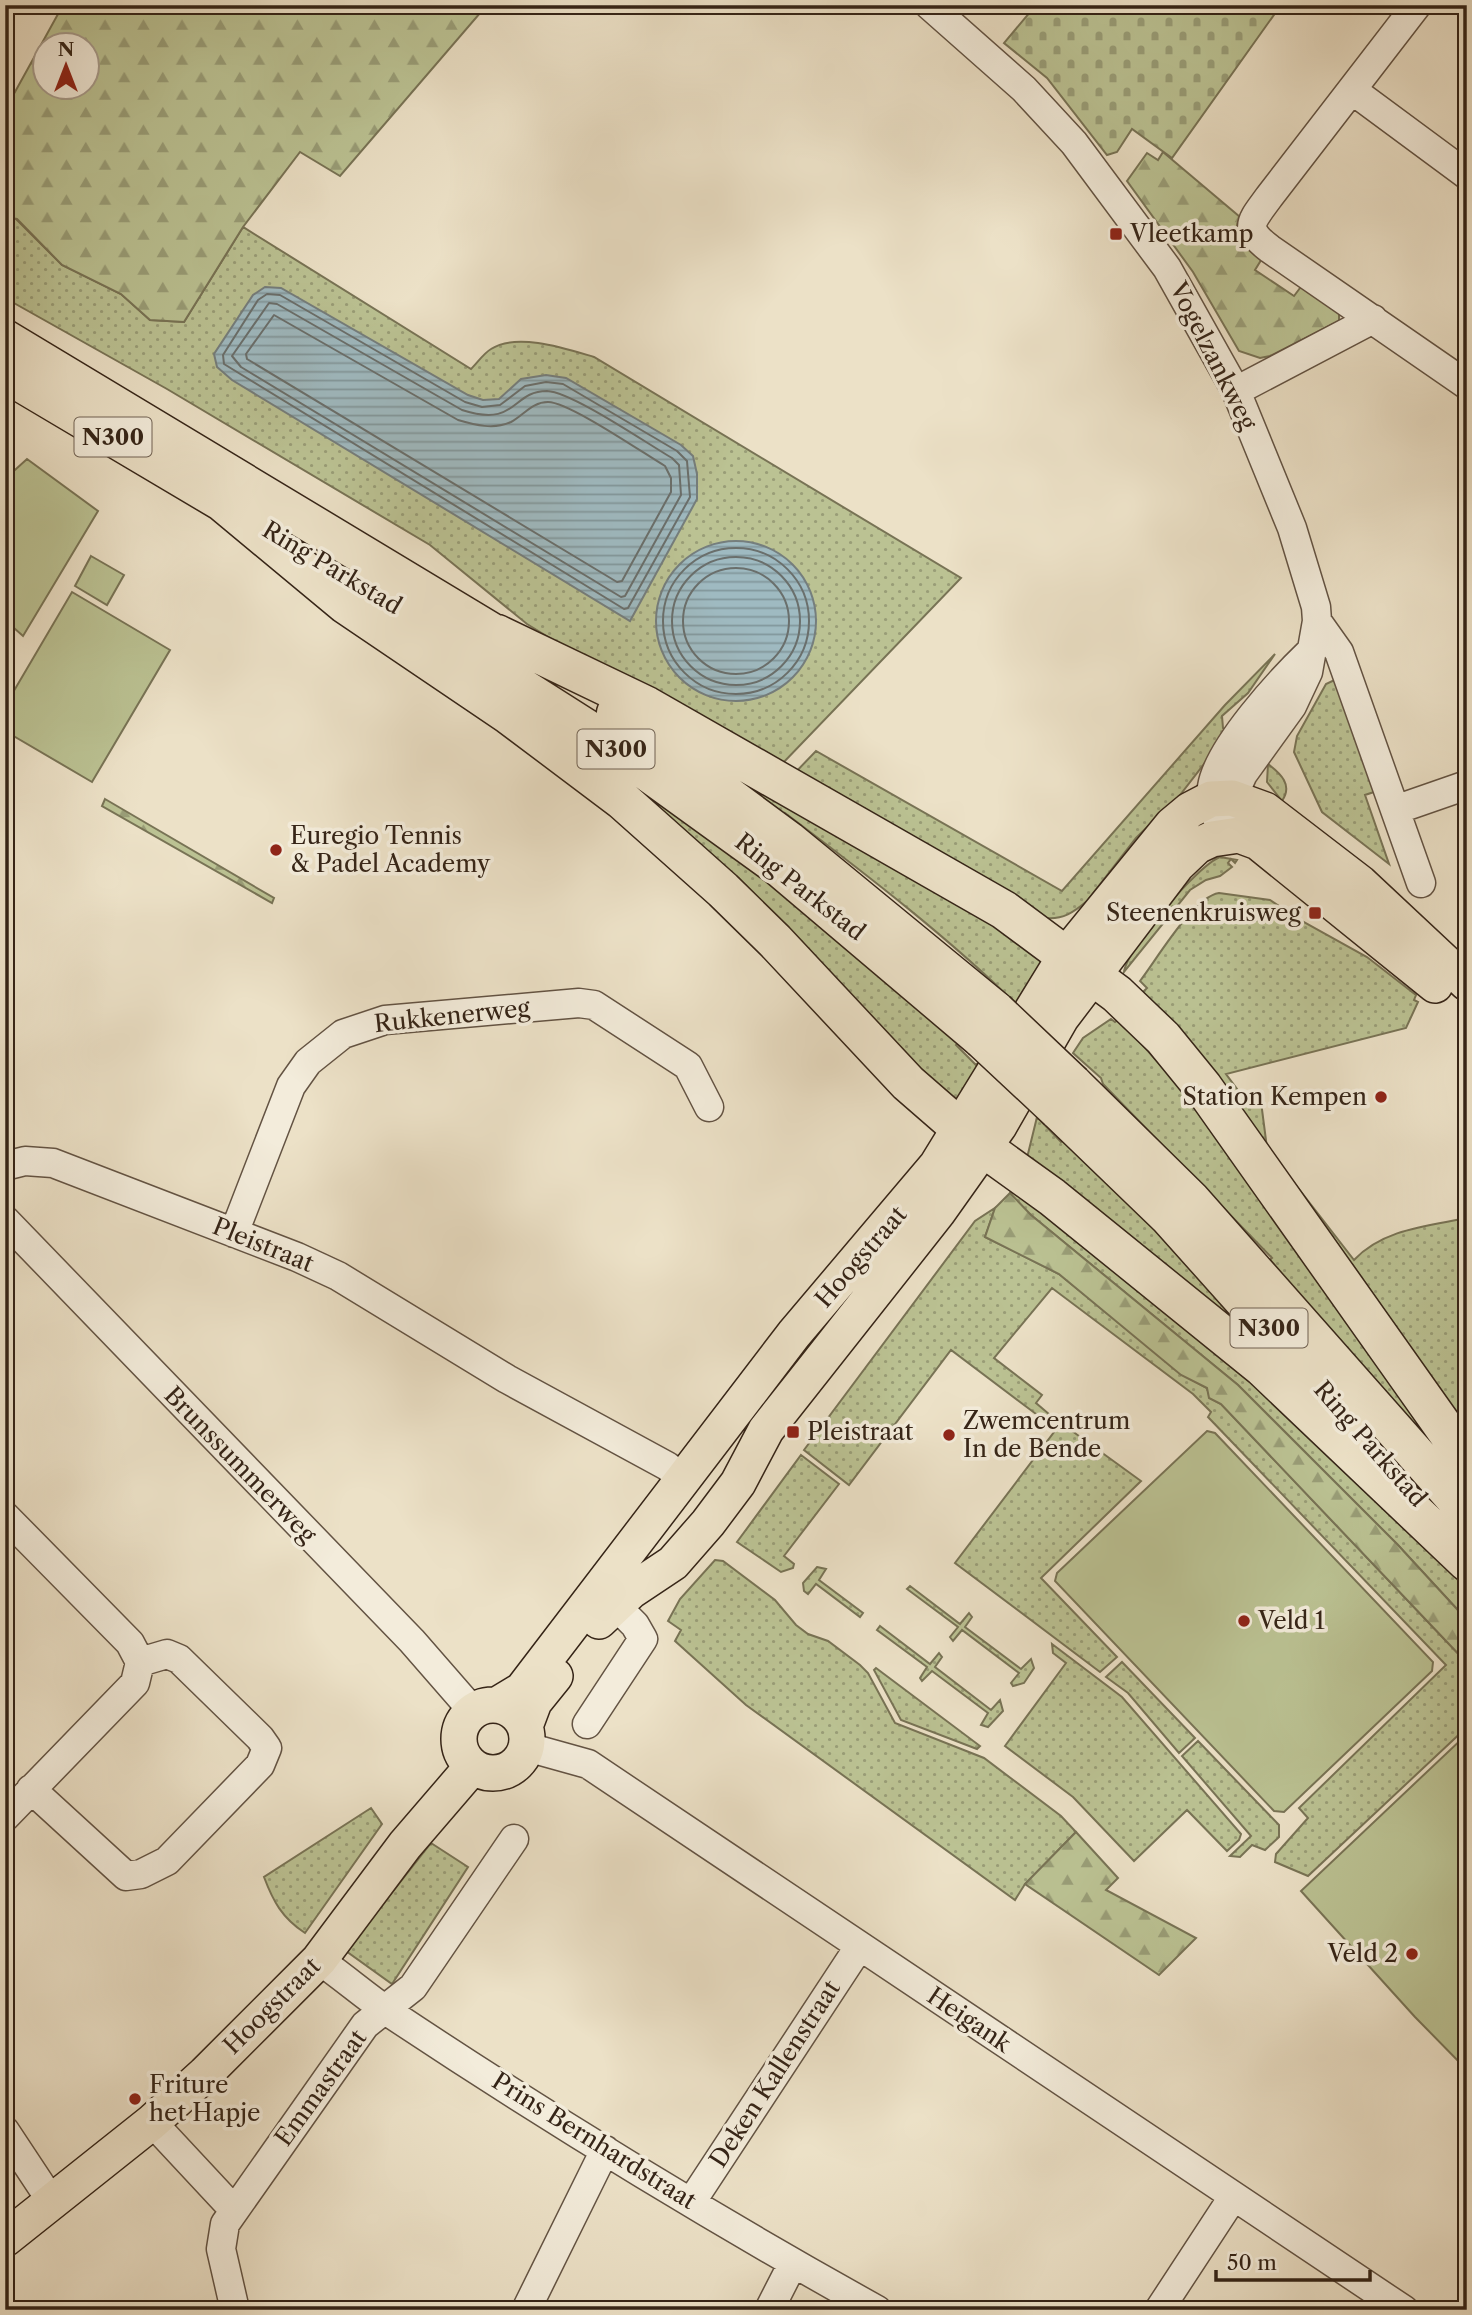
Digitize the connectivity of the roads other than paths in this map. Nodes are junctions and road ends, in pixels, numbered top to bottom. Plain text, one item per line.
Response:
1 (929, 5) edge
2 (1417, 5) edge
3 (1352, 90) junction
4 (1467, 175) edge
5 (1373, 319) junction
6 (5, 339) edge
7 (5, 373) edge
8 (1467, 385) edge
9 (1236, 391) junction
10 (221, 501) junction
11 (1317, 621) junction
12 (497, 634) junction
13 (1467, 785) edge
14 (1222, 798) junction
15 (1395, 810) junction
16 (1223, 835) junction
17 (1421, 883) dead end
18 (1079, 964) junction
19 (1467, 983) edge
20 (1467, 1006) edge
21 (989, 1025) junction
22 (1066, 1097) junction
23 (709, 1107) dead end
24 (972, 1138) junction
25 (5, 1166) edge
26 (5, 1220) edge
27 (234, 1233) junction
28 (1467, 1460) edge
29 (690, 1474) junction
30 (1467, 1512) edge
31 (5, 1516) edge
32 (706, 1526) junction
33 (1467, 1560) edge
34 (615, 1605) junction
35 (140, 1661) junction
36 (485, 1708) junction
37 (587, 1724) dead end
38 (526, 1737) junction
39 (472, 1767) junction
40 (32, 1789) junction
41 (5, 1817) edge
42 (514, 1839) dead end
43 (859, 1947) junction
44 (319, 1960) junction
45 (385, 2009) junction
46 (152, 2122) junction
47 (5, 2131) edge
48 (605, 2150) junction
49 (1233, 2197) junction
50 (692, 2201) junction
51 (52, 2202) junction
52 (234, 2210) junction
53 (5, 2239) edge
54 (793, 2263) junction
55 (235, 2310) edge
56 (526, 2310) edge
57 (769, 2310) edge
58 (877, 2310) edge
59 (1158, 2310) edge
60 (1404, 2310) edge

1 - 9 street, Vogelzankweg
2 - 3 street
3 - 4 street
3 - 5 street
5 - 8 street
5 - 9 street
6 - 12 highway, Ring Parkstad / N300
7 - 10 highway, Ring Parkstad / N300
9 - 11 street, Vogelzankweg
10 - 21 highway, Ring Parkstad / N300
10 - 24 highway, N300
11 - 14 street, Vogelzankweg
11 - 15 street, Vogelzankweg
12 - 18 highway, N300
12 - 21 highway, Ring Parkstad / N300
13 - 15 street
14 - 16 street
14 - 18 main road, Hoogstraat
14 - 19 main road
15 - 17 street, Vogelzankweg
16 - 18 main road, Hoogstraat
16 - 20 main road
18 - 24 main road, Hoogstraat
18 - 28 highway, N300
21 - 22 highway, Ring Parkstad / N300, bridge
22 - 30 highway, Ring Parkstad / N300
22 - 33 highway, Ring Parkstad / N300
23 - 27 street, Rukkenerweg
24 - 29 main road, Hoogstraat
24 - 32 main road, Hoogstraat
24 - 33 highway, N300
25 - 27 street, Pleistraat
26 - 36 street, Brunssummerweg
27 - 29 street, Pleistraat
29 - 32 main road
29 - 36 main road, Hoogstraat
31 - 35 street
32 - 34 main road, Hoogstraat
34 - 37 street
34 - 38 main road, Hoogstraat
35 - 40 street
35 - 40 street
36 - 38 main road
36 - 39 main road
38 - 39 main road
38 - 43 street, Heigank
39 - 44 main road, Hoogstraat
40 - 41 street
42 - 45 street, Emmastraat
43 - 49 street, Heigank
43 - 50 street, Deken Kallenstraat
44 - 45 street, Prins Bernhardstraat
44 - 46 main road, Hoogstraat
45 - 48 street, Prins Bernhardstraat
45 - 52 street, Emmastraat
46 - 51 main road, Hoogstraat
46 - 52 street
47 - 51 street
48 - 50 street, Prins Bernhardstraat
48 - 56 street
49 - 59 street
49 - 60 street, Heigank
50 - 54 street, Prins Bernhardstraat
51 - 53 main road, Hoogstraat
52 - 55 street, Emmastraat
54 - 57 street
54 - 58 street, Prins Bernhardstraat

